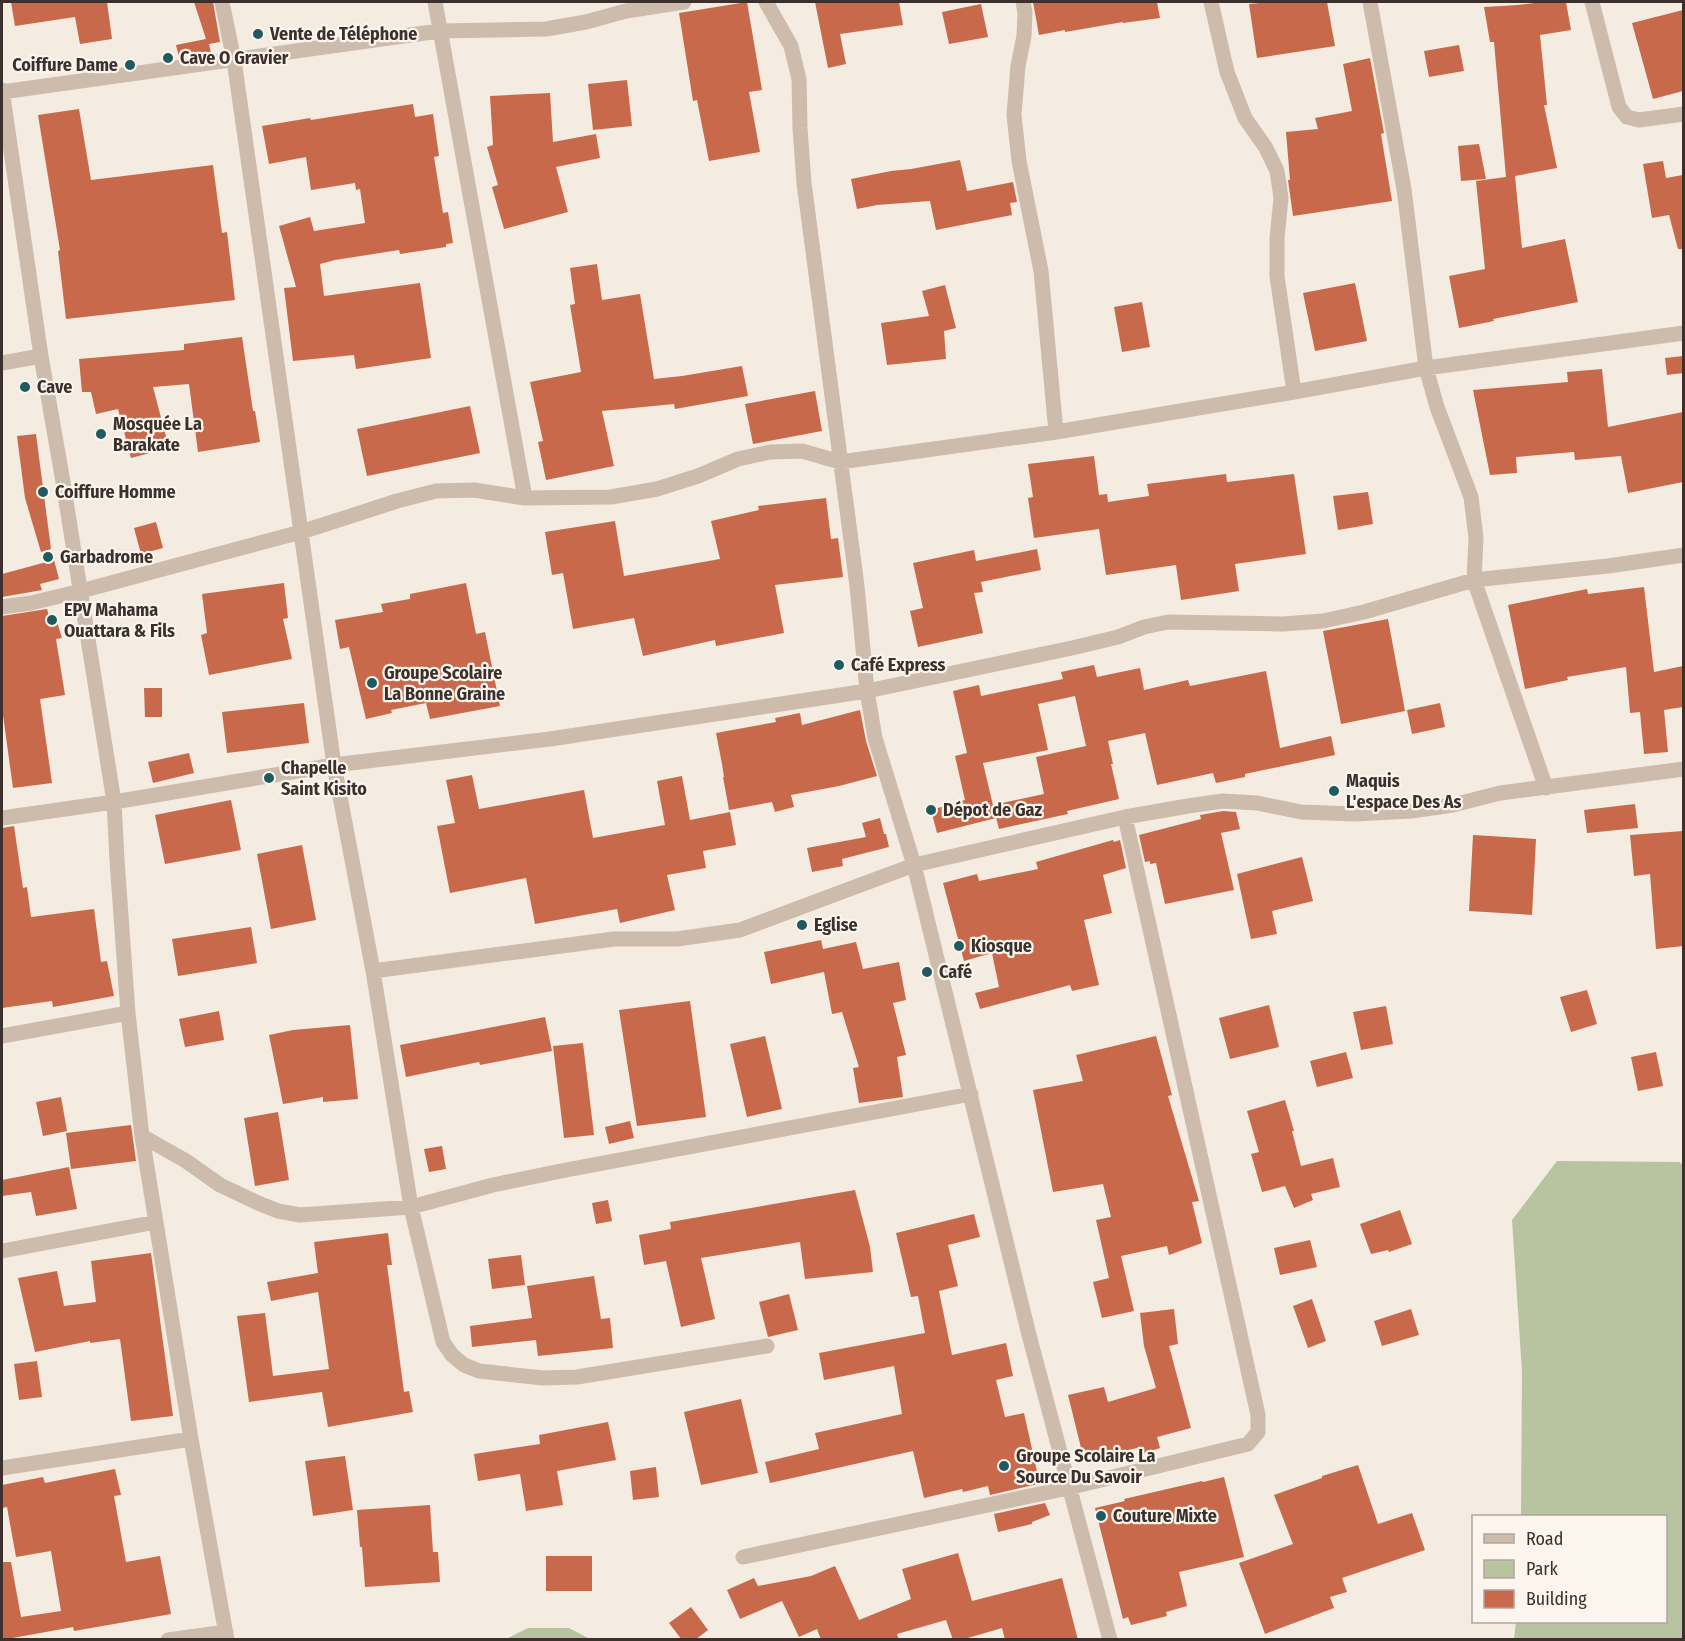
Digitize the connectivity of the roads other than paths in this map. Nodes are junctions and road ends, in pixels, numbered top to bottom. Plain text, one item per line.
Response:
1 (222, 2) edge
2 (435, 2) edge
3 (684, 2) edge
4 (766, 2) edge
5 (1023, 2) edge
6 (1211, 2) edge
7 (1370, 2) edge
8 (1592, 2) edge
9 (439, 31) junction
10 (234, 60) junction
11 (2, 91) edge
12 (1683, 114) edge
13 (1683, 333) edge
14 (41, 357) junction
15 (2, 363) edge
16 (1426, 368) junction
17 (1294, 392) junction
18 (1056, 432) junction
19 (840, 462) junction
20 (525, 498) junction
21 (301, 532) junction
22 (1683, 555) edge
23 (1474, 580) junction
24 (81, 591) junction
25 (2, 607) edge
26 (867, 691) junction
27 (334, 765) junction
28 (1683, 769) edge
29 (1546, 788) junction
30 (114, 802) junction
31 (1125, 817) junction
32 (2, 818) edge
33 (914, 865) junction
34 (374, 971) junction
35 (128, 1013) junction
36 (2, 1036) edge
37 (970, 1094) junction
38 (142, 1136) junction
39 (411, 1207) junction
40 (156, 1222) junction
41 (2, 1251) edge
42 (767, 1346) dead end
43 (191, 1439) junction
44 (2, 1468) edge
45 (1068, 1488) junction
46 (743, 1557) dead end
47 (226, 1636) edge
48 (168, 1640) edge
49 (1110, 1640) edge

1 - 10 street
2 - 9 street
3 - 9 street
4 - 19 street
5 - 18 street
6 - 17 street
7 - 16 street
8 - 12 street
9 - 10 street
9 - 20 street
10 - 11 street
10 - 21 street
11 - 14 street
13 - 16 street
14 - 15 street
14 - 24 street
16 - 17 street
16 - 23 street
17 - 18 street
18 - 19 street
19 - 20 street
19 - 26 street
20 - 21 street
21 - 24 street
21 - 27 street
22 - 23 street
23 - 26 street
23 - 29 street
24 - 25 street
24 - 30 street
26 - 27 street
26 - 33 street
27 - 30 street
27 - 34 street
28 - 29 street
29 - 31 street
30 - 32 street
30 - 35 street
31 - 33 street
31 - 45 street
33 - 34 street
33 - 37 street
34 - 39 street
35 - 36 street
35 - 38 street
37 - 39 street
37 - 45 street
38 - 39 street
38 - 40 street
39 - 42 street
40 - 41 street
40 - 43 street
43 - 44 street
43 - 47 street
45 - 46 street
45 - 49 street
47 - 48 street

